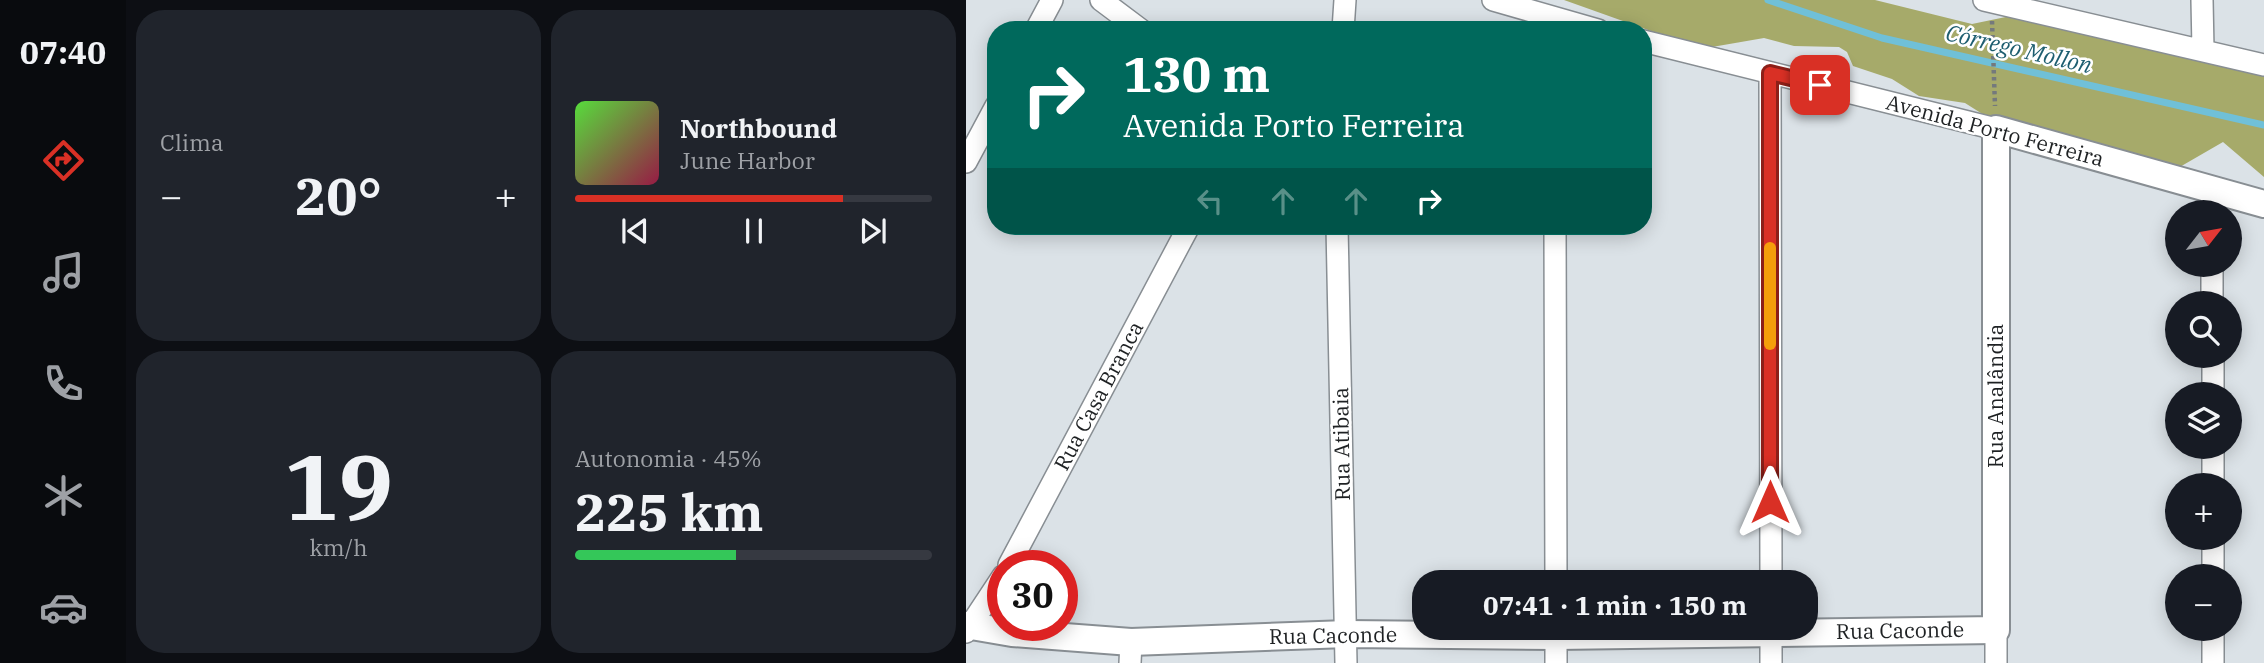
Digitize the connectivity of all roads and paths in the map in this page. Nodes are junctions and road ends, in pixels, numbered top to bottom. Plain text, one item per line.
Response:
1 (1052, 0) edge
2 (1101, 0) edge
3 (1345, 0) edge
4 (1493, 0) edge
5 (2202, 0) edge
6 (1989, 1) edge
7 (1041, 21) edge
8 (1129, 21) edge
9 (1344, 21) edge
10 (1546, 21) edge
11 (1993, 36) dead end
12 (1652, 43) edge
13 (2203, 49) junction
14 (2264, 65) edge
15 (1770, 73) junction
16 (1995, 95) dead end
17 (987, 123) edge
18 (1996, 129) junction
19 (966, 162) edge
20 (2209, 200) edge
21 (2242, 203) edge
22 (2264, 204) edge
23 (1184, 235) edge
24 (1337, 235) edge
25 (1555, 235) edge
26 (1017, 550) edge
27 (1556, 570) edge
28 (1770, 570) edge
29 (987, 600) edge
30 (968, 628) edge
31 (1996, 629) junction
32 (1818, 631) edge
33 (1412, 633) edge
34 (1347, 634) junction
35 (1556, 640) edge
36 (1770, 640) edge
37 (2213, 641) edge
38 (1130, 652) edge
39 (1346, 663) edge
40 (1556, 663) edge
41 (1771, 663) edge
42 (1996, 663) edge
43 (2214, 663) edge

1 - 7 street
2 - 8 street
3 - 9 street
4 - 10 street
5 - 13 street
6 - 13 street
11 - 16 path
12 - 15 street, Avenida Porto Ferreira
13 - 14 street
15 - 18 street, Avenida Porto Ferreira
15 - 28 street
17 - 19 street
18 - 20 street, Avenida Porto Ferreira
18 - 31 street, Rua Analândia
21 - 22 street, Avenida Porto Ferreira
23 - 26 street, Rua Casa Branca
24 - 34 street, Rua Atibaia
25 - 27 street
29 - 30 street
30 - 38 street, Rua Caconde
31 - 32 street, Rua Caconde
31 - 42 street, Rua Analândia
33 - 34 street, Rua Caconde
34 - 38 street, Rua Caconde
34 - 39 street, Rua Atibaia
35 - 40 street
36 - 41 street
37 - 43 street

